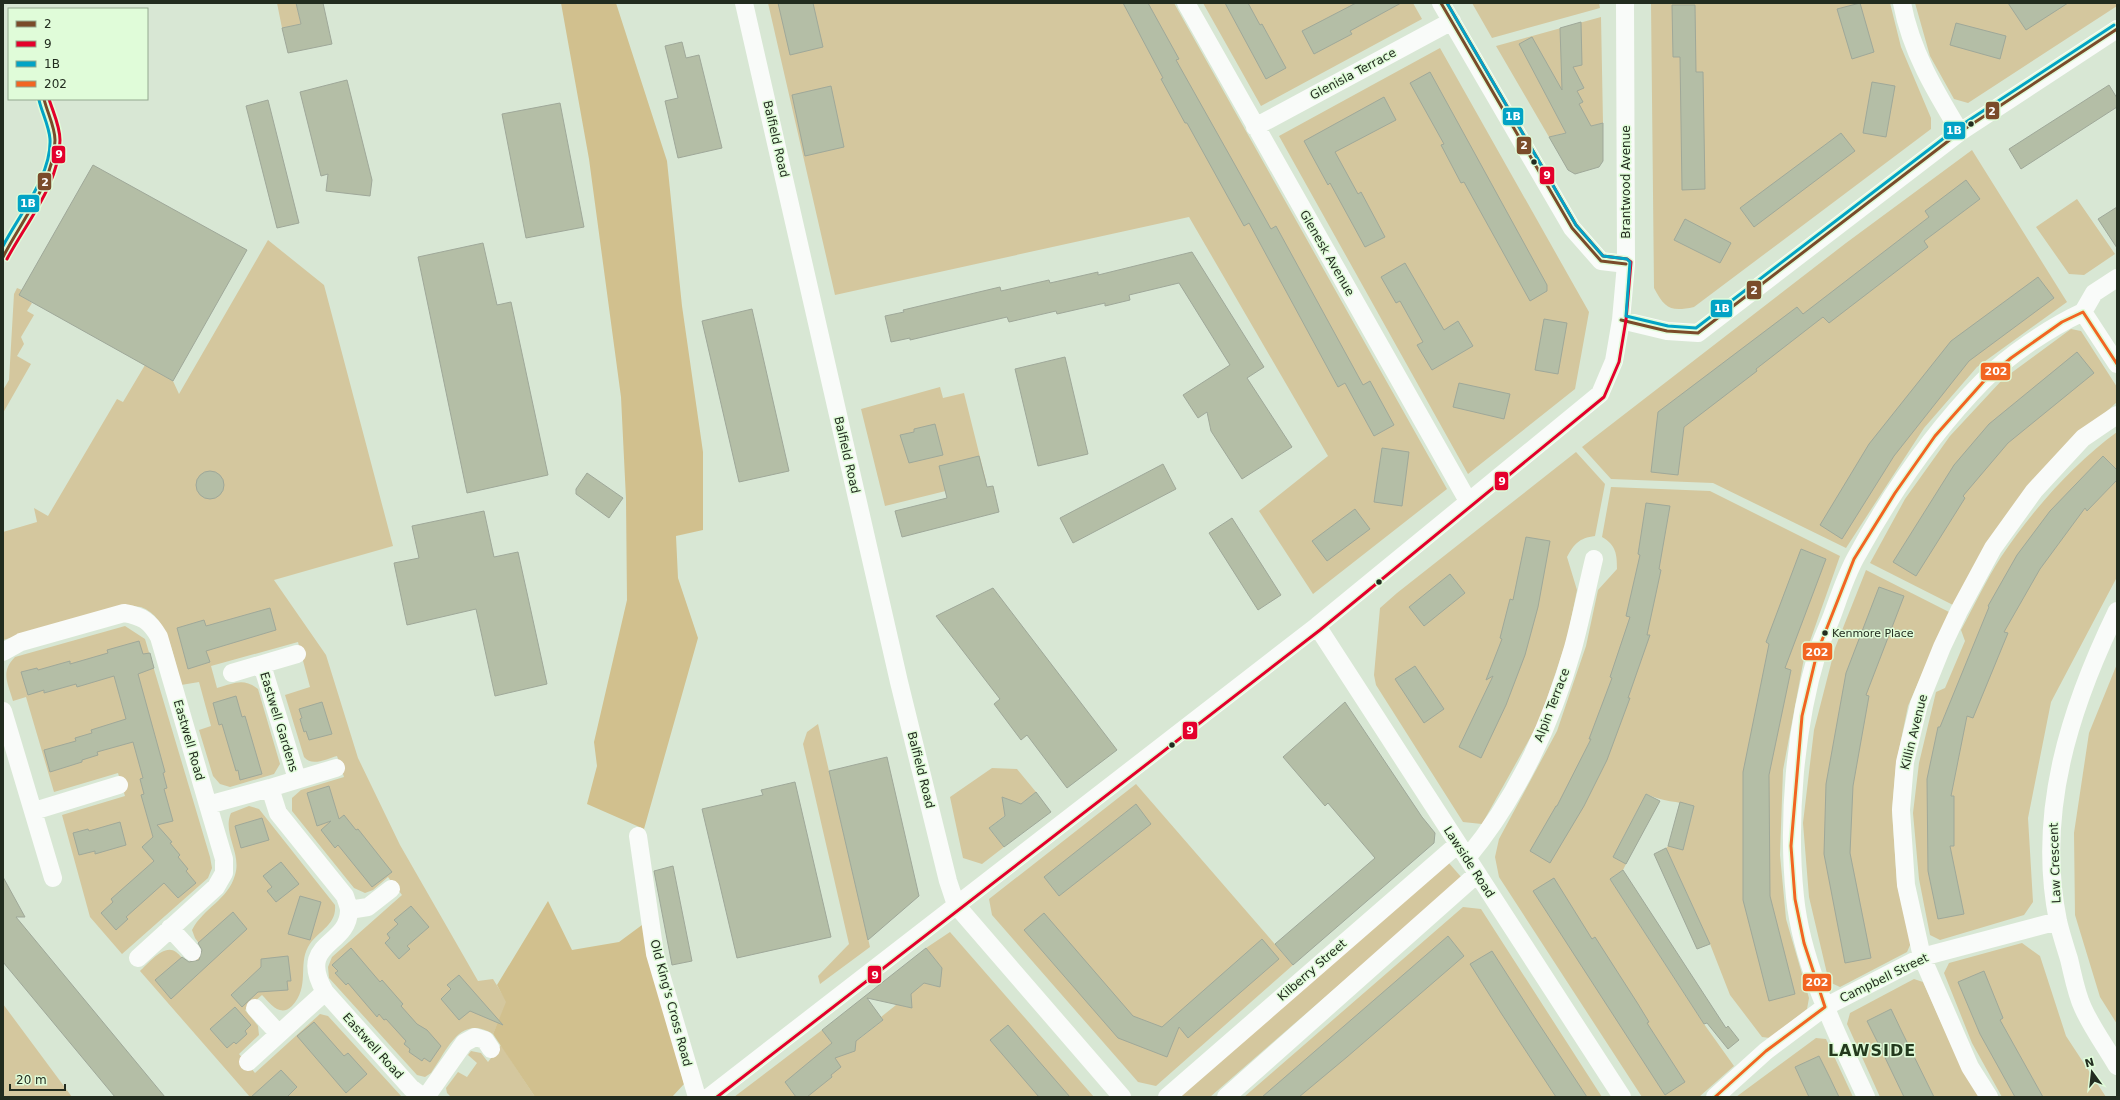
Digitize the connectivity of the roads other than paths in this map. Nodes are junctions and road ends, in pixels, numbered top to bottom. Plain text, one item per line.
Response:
1 (744, 3) edge
2 (1186, 3) edge
3 (1441, 3) edge
4 (1625, 3) edge
5 (1902, 3) edge
6 (1452, 21) junction
7 (2117, 28) edge
8 (1255, 127) junction
9 (1960, 132) junction
10 (1626, 264) junction
11 (2117, 278) edge
12 (2084, 312) junction
13 (1621, 320) junction
14 (2117, 364) edge
15 (2117, 415) edge
16 (1468, 502) junction
17 (1594, 559) dead end
18 (2117, 611) edge
19 (1317, 626) junction
20 (3, 652) edge
21 (297, 654) dead end
22 (262, 665) junction
23 (232, 673) dead end
24 (3, 711) edge
25 (336, 768) dead end
26 (297, 779) junction
27 (119, 785) dead end
28 (270, 788) junction
29 (208, 805) junction
30 (34, 811) junction
31 (638, 836) dead end
32 (1462, 851) junction
33 (1477, 874) junction
34 (53, 878) dead end
35 (391, 889) dead end
36 (956, 905) junction
37 (349, 910) junction
38 (2058, 921) junction
39 (170, 928) junction
40 (192, 952) dead end
41 (138, 958) dead end
42 (1922, 958) junction
43 (325, 992) junction
44 (1825, 1007) junction
45 (255, 1008) dead end
46 (279, 1034) junction
47 (491, 1049) dead end
48 (248, 1062) dead end
49 (2117, 1066) edge
50 (423, 1097) edge
51 (426, 1097) edge
52 (697, 1097) edge
53 (708, 1097) edge
54 (1122, 1097) edge
55 (1167, 1097) edge
56 (1226, 1097) edge
57 (1622, 1097) edge
58 (1715, 1097) edge
59 (1866, 1097) edge
60 (1989, 1097) edge

1 - 36 street, Balfield Road
2 - 8 street, Glenesk Avenue
3 - 6 street
4 - 10 street, Brantwood Avenue
5 - 9 street
6 - 8 street, Glenisla Terrace
6 - 10 street
7 - 9 street
8 - 16 street, Glenesk Avenue
9 - 13 street
10 - 13 street, Brantwood Avenue
11 - 12 street
12 - 14 street
12 - 44 street
13 - 16 street, Brantwood Avenue
15 - 42 street, Killin Avenue
16 - 19 street, Brantwood Avenue
17 - 32 street, Alpin Terrace
18 - 38 street, Law Crescent
19 - 32 street, Lawside Road
19 - 36 street, Brantwood Avenue
20 - 29 street, Eastwell Road
21 - 22 street, Eastwell Gardens
22 - 23 street, Eastwell Gardens
22 - 26 street, Eastwell Gardens
24 - 30 street
25 - 26 street, Eastwell Gardens
26 - 28 street, Eastwell Gardens
27 - 30 street
28 - 29 street
28 - 37 street
29 - 39 street, Eastwell Road
30 - 34 street
31 - 52 street, Old King's Cross Road
32 - 33 street, Lawside Road
32 - 55 street, Kilberry Street
33 - 56 street
33 - 57 street, Lawside Road
35 - 37 street
36 - 53 street, Brantwood Avenue
36 - 54 street
37 - 43 street, Eastwell Road
38 - 42 street, Campbell Street
38 - 49 street, Law Crescent
39 - 40 street
39 - 41 street, Eastwell Road
42 - 44 street, Campbell Street
42 - 60 street, Killin Avenue
43 - 46 street
43 - 50 street, Eastwell Road
44 - 58 street, Campbell Street
44 - 59 street
45 - 46 street
46 - 48 street
47 - 51 street

